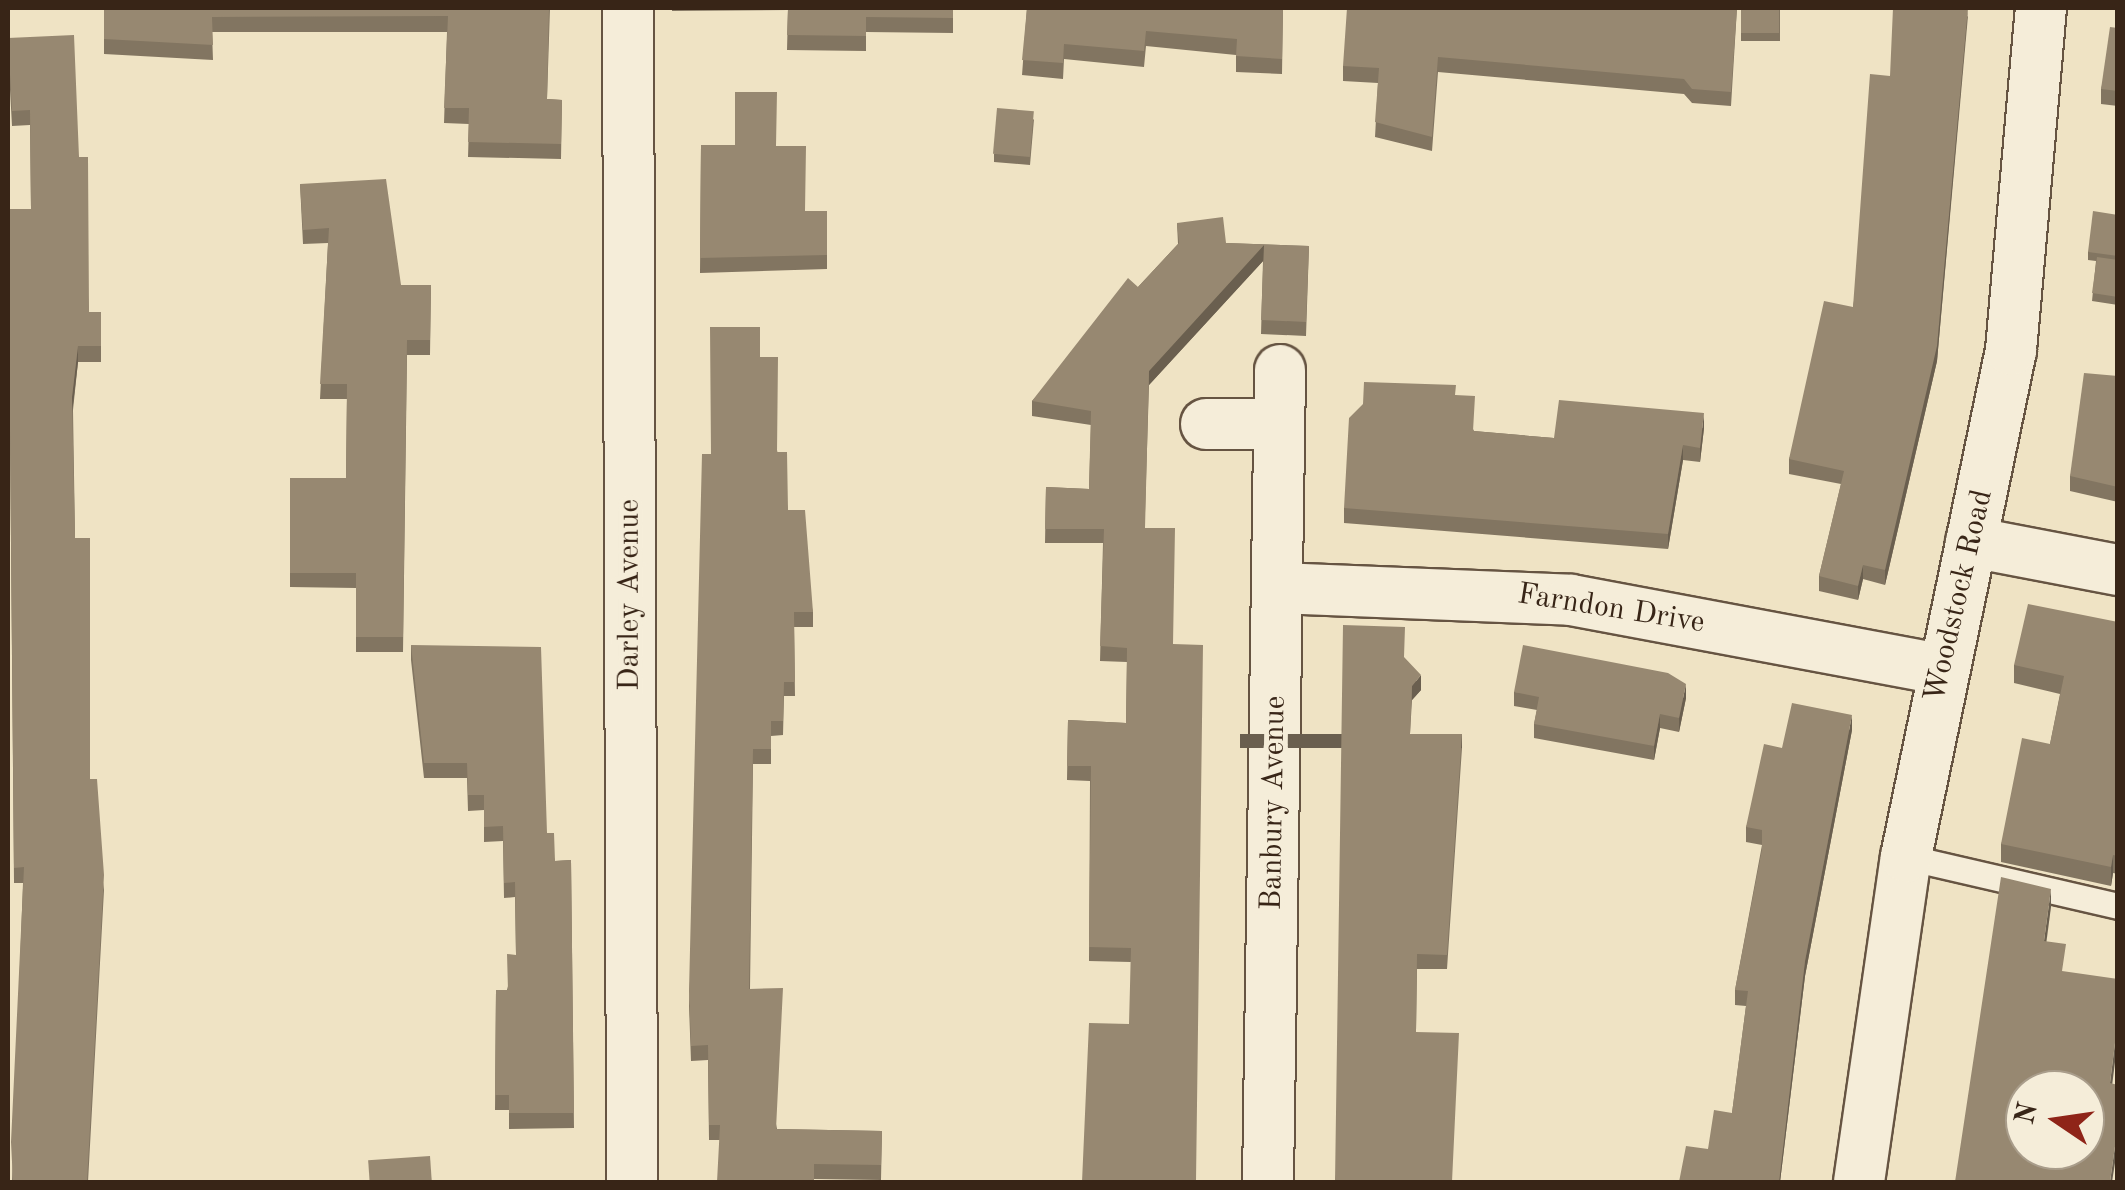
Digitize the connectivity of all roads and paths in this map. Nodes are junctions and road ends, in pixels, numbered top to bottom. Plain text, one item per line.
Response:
1 (628, 8) edge
2 (2041, 8) edge
3 (1280, 370) dead end
4 (1206, 424) dead end
5 (1279, 424) junction
6 (1971, 542) junction
7 (2118, 570) edge
8 (1278, 588) junction
9 (1941, 670) junction
10 (1906, 857) junction
11 (2118, 906) edge
12 (632, 1182) edge
13 (1268, 1182) edge
14 (1859, 1182) edge

1 - 12 street, Darley Avenue
2 - 6 street, Woodstock Road
3 - 5 street, Banbury Avenue
4 - 5 street
5 - 8 street, Banbury Avenue
6 - 7 street
6 - 9 street, Woodstock Road
8 - 9 street, Farndon Drive
8 - 13 street, Banbury Avenue
9 - 10 street, Woodstock Road
10 - 11 lane
10 - 14 street, Woodstock Road

